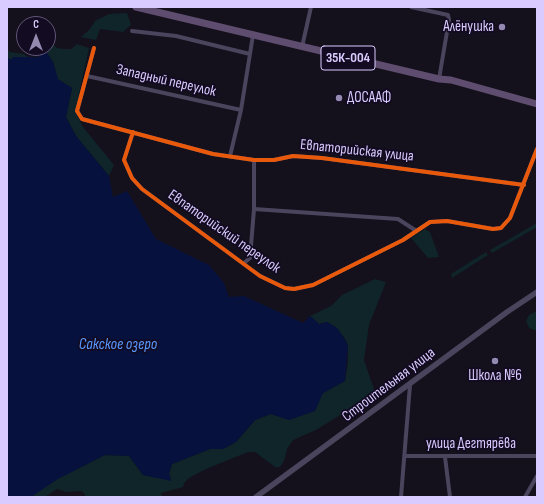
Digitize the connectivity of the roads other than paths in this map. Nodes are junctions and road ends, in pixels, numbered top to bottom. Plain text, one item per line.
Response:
1 (136, 7) edge
2 (311, 7) edge
3 (411, 7) edge
4 (132, 31) dead end
5 (253, 35) junction
6 (302, 47) junction
7 (94, 48) dead end
8 (250, 54) junction
9 (87, 76) junction
10 (441, 80) junction
11 (537, 104) edge
12 (537, 108) edge
13 (241, 110) junction
14 (133, 132) junction
15 (537, 149) edge
16 (230, 156) junction
17 (254, 160) junction
18 (524, 185) junction
19 (254, 209) junction
20 (415, 230) junction
21 (244, 263) junction
22 (537, 292) edge
23 (410, 385) junction
24 (405, 456) junction
25 (537, 456) edge
26 (445, 457) junction
27 (537, 476) edge
28 (256, 497) edge
29 (401, 497) edge
30 (450, 497) edge
31 (525, 497) edge

1 - 5 main road, 35К-004
2 - 6 street
3 - 10 street
4 - 8 street
5 - 6 main road, 35К-004
5 - 8 street
6 - 10 main road, 35К-004
7 - 9 street
8 - 13 street
9 - 13 street, Западный переулок
9 - 14 street, Евпаторийская улица
10 - 11 main road, 35К-004
10 - 12 main road, 35К-004
13 - 16 street
14 - 16 street, Евпаторийская улица
14 - 21 street, Евпаторийский переулок
15 - 18 street
16 - 17 street, Евпаторийская улица
17 - 18 street, Евпаторийская улица
17 - 19 street, Евпаторийский переулок
18 - 20 street, Евпаторийский переулок
19 - 20 street
19 - 21 street, Евпаторийский переулок
20 - 21 street, Евпаторийский переулок
22 - 23 street, Строительная улица
23 - 24 street
23 - 28 street, Строительная улица
24 - 26 street, улица Дегтярёва
24 - 29 street
25 - 26 street, улица Дегтярёва
26 - 30 street
27 - 31 street

